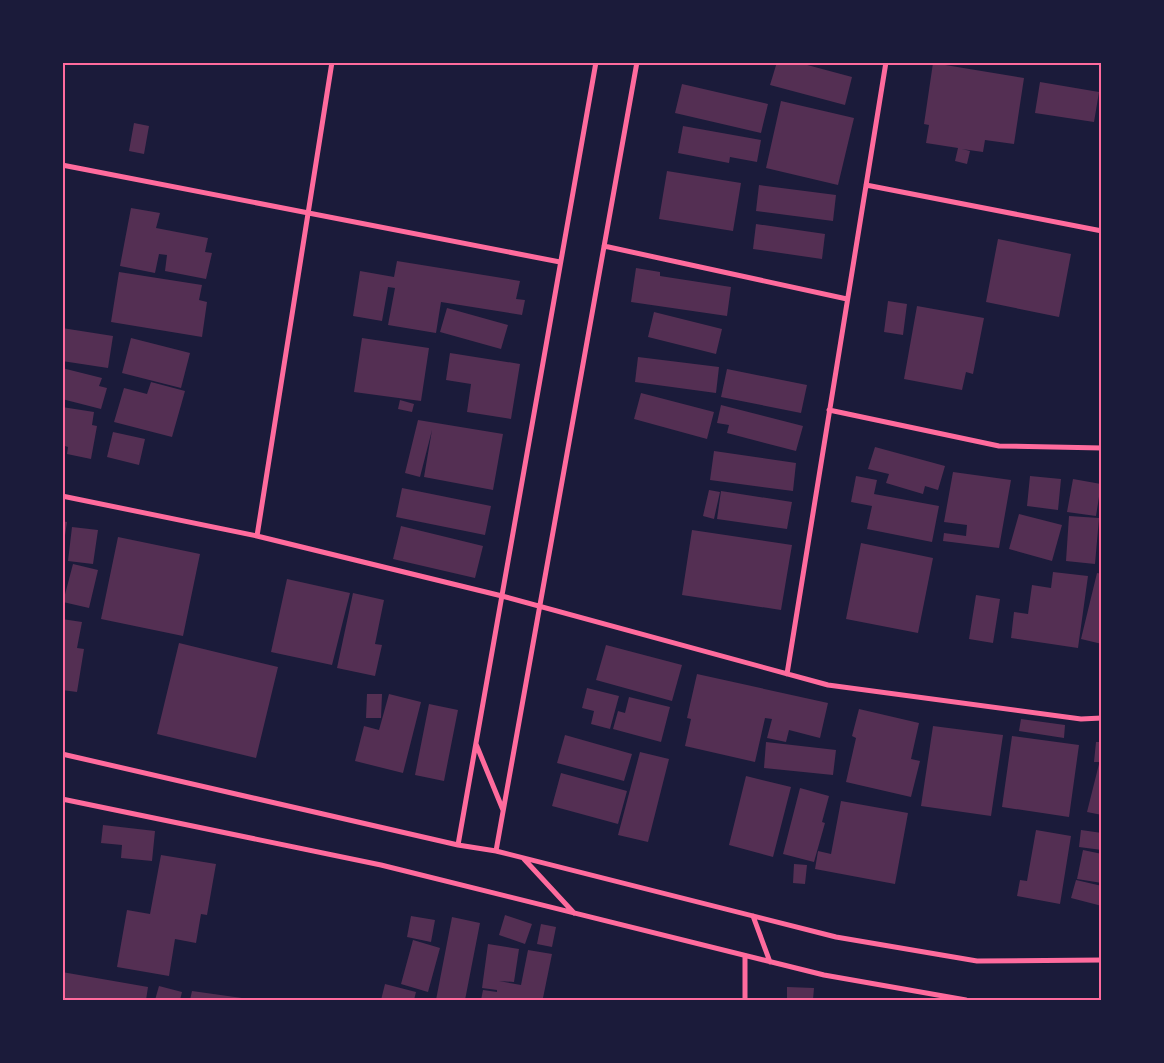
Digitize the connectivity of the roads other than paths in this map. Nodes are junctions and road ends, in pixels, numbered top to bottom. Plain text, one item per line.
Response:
1 (332, 62) edge
2 (596, 62) edge
3 (637, 62) edge
4 (886, 62) edge
5 (62, 165) edge
6 (866, 185) junction
7 (309, 213) junction
8 (1102, 231) edge
9 (604, 246) junction
10 (560, 262) junction
11 (848, 299) junction
12 (830, 410) junction
13 (1102, 448) edge
14 (62, 496) edge
15 (257, 536) junction
16 (502, 596) junction
17 (539, 608) junction
18 (787, 674) junction
19 (1102, 718) edge
20 (476, 744) junction
21 (62, 754) edge
22 (62, 799) edge
23 (503, 811) junction
24 (458, 845) junction
25 (496, 851) junction
26 (524, 858) junction
27 (574, 913) junction
28 (753, 916) junction
29 (745, 956) junction
30 (1102, 960) edge
31 (770, 962) junction
32 (745, 1000) edge
33 (966, 1000) edge

1 - 7 street
2 - 10 street
3 - 9 street
4 - 6 street
5 - 7 street
6 - 8 street
6 - 11 street
7 - 10 street
7 - 15 street
9 - 11 street
9 - 17 street
10 - 16 street
11 - 12 street
12 - 13 street
12 - 18 street
14 - 15 street
15 - 16 street
16 - 17 street
16 - 20 street
17 - 18 street
17 - 23 street
18 - 19 street
20 - 23 street
20 - 24 street
21 - 24 street
22 - 27 street
23 - 25 street
24 - 25 street
25 - 26 street
26 - 27 street
26 - 28 street
27 - 29 street
28 - 30 street
28 - 31 street
29 - 31 street
29 - 32 street
31 - 33 street

